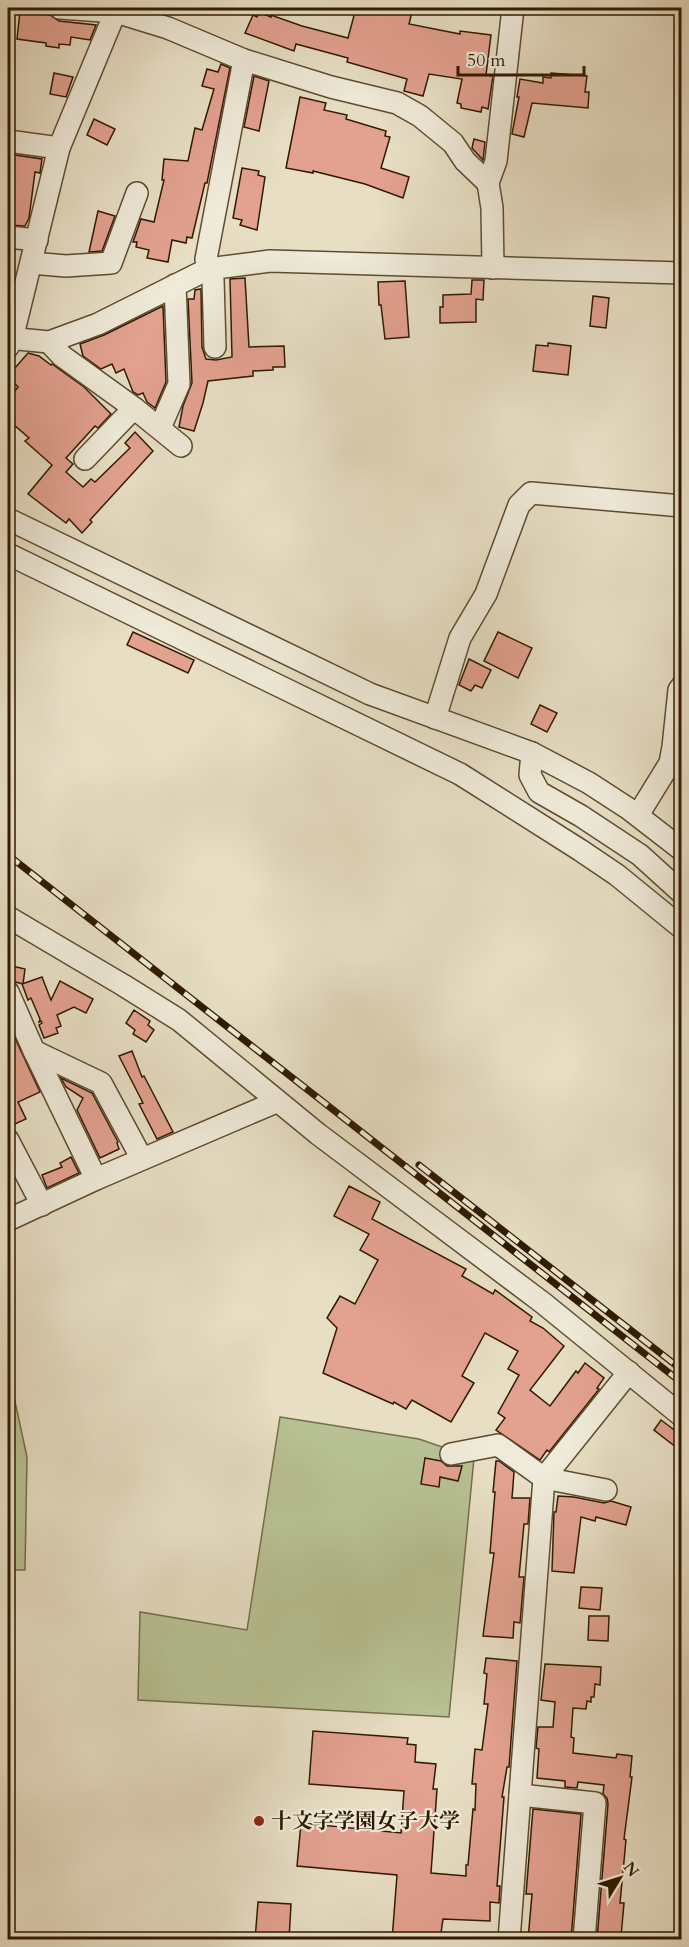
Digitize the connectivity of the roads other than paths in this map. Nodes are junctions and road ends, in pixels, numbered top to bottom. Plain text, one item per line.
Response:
1 (60, 8) edge
2 (513, 8) edge
3 (116, 10) edge
4 (244, 60) junction
5 (8, 141) edge
6 (59, 148) junction
7 (488, 183) junction
8 (137, 193) dead end
9 (8, 237) edge
10 (37, 240) junction
11 (31, 263) junction
12 (493, 268) junction
13 (208, 269) junction
14 (681, 273) edge
15 (175, 285) junction
16 (9, 341) edge
17 (49, 342) junction
18 (215, 346) dead end
19 (134, 408) junction
20 (160, 429) junction
21 (181, 446) dead end
22 (86, 459) dead end
23 (681, 506) edge
24 (8, 519) edge
25 (8, 554) edge
26 (681, 686) edge
27 (435, 718) junction
28 (532, 753) junction
29 (638, 815) junction
30 (681, 850) edge
31 (681, 893) edge
32 (8, 917) edge
33 (681, 928) edge
34 (8, 992) edge
35 (34, 1051) junction
36 (276, 1102) junction
37 (8, 1140) edge
38 (142, 1159) junction
39 (96, 1179) junction
40 (42, 1205) junction
41 (8, 1220) edge
42 (629, 1372) junction
43 (681, 1416) edge
44 (451, 1454) dead end
45 (544, 1478) junction
46 (606, 1490) dead end
47 (520, 1796) junction
48 (509, 1940) edge
49 (584, 1940) edge

1 - 3 street
2 - 7 street
3 - 4 street
3 - 6 street
4 - 7 street
4 - 13 street
5 - 6 street
6 - 10 street
7 - 12 street
8 - 11 street
9 - 10 street
10 - 11 street
11 - 16 street
12 - 13 street
12 - 14 street
13 - 15 street
13 - 18 street
15 - 17 street
15 - 20 street
16 - 17 street
17 - 19 street
19 - 20 street
19 - 22 street
20 - 21 street
23 - 27 street
24 - 27 street
25 - 33 street
26 - 29 street
27 - 28 street
28 - 29 street
28 - 31 street
29 - 30 street
32 - 36 street
34 - 35 street
35 - 38 street
35 - 39 street
36 - 38 street
36 - 42 street
37 - 40 street
38 - 39 street
39 - 40 street
40 - 41 street
42 - 43 street
42 - 45 street
44 - 45 street
45 - 46 street
45 - 47 street
47 - 48 street
47 - 49 street

